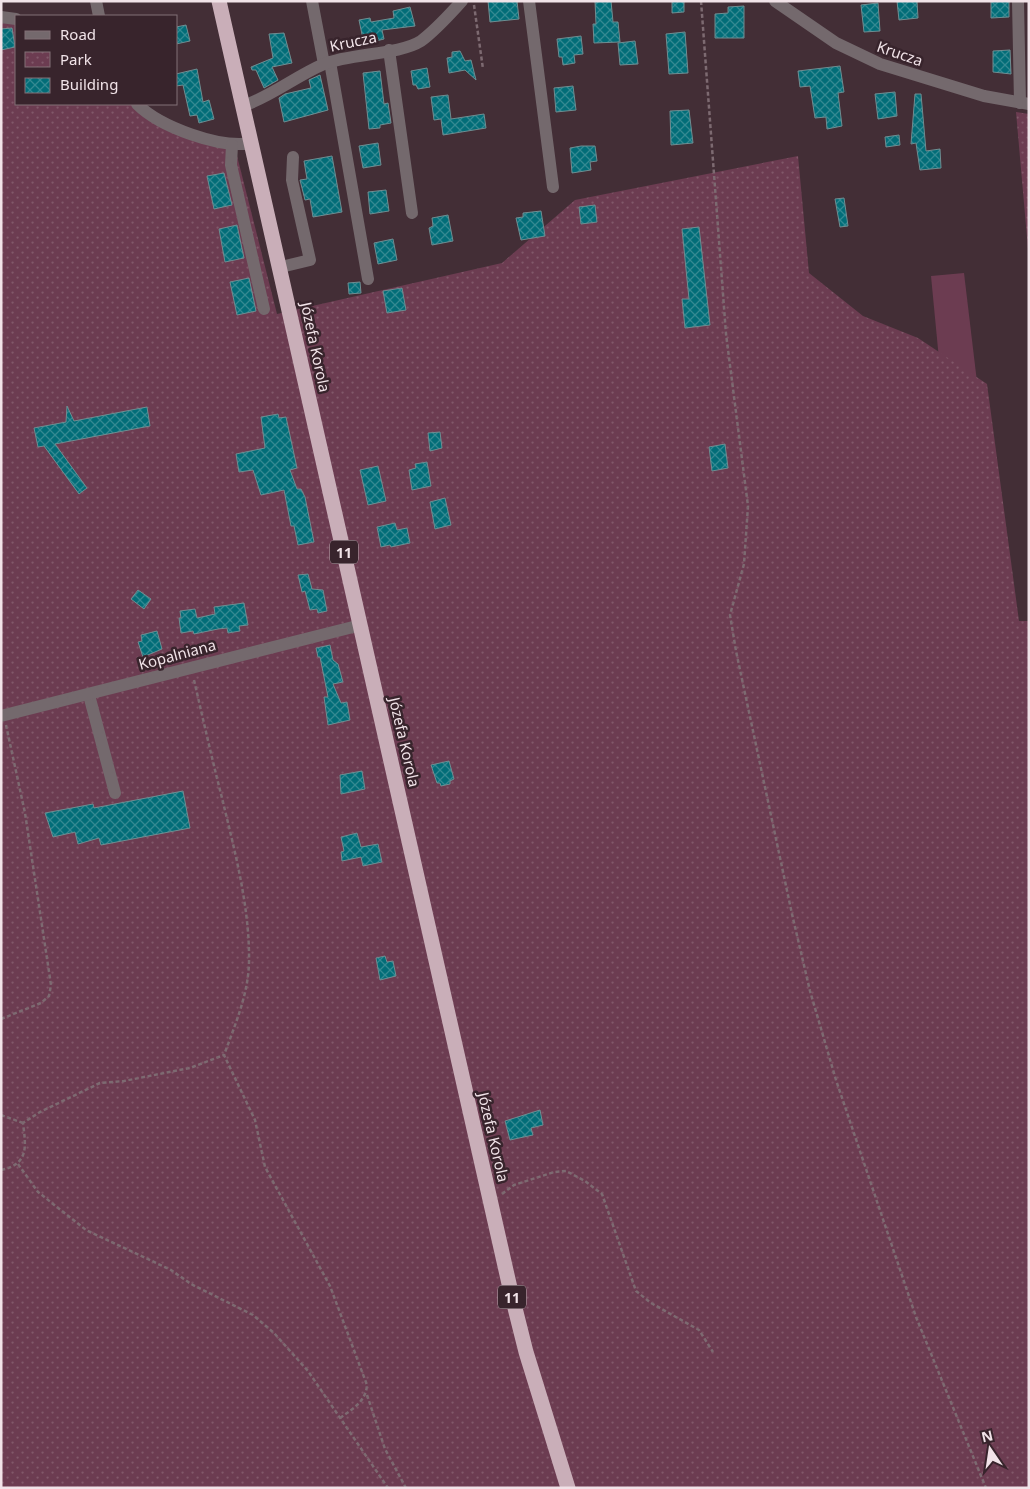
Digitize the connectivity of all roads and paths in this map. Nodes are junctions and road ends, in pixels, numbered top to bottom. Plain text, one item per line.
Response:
1 (96, 1) edge
2 (219, 1) edge
3 (312, 1) edge
4 (462, 1) edge
5 (474, 1) edge
6 (529, 1) edge
7 (701, 1) edge
8 (775, 1) edge
9 (1018, 1) edge
10 (99, 15) edge
11 (1, 17) edge
12 (15, 19) edge
13 (388, 50) junction
14 (327, 63) junction
15 (483, 69) dead end
16 (1024, 104) edge
17 (139, 105) edge
18 (243, 106) junction
19 (232, 144) junction
20 (252, 144) junction
21 (293, 157) dead end
22 (553, 187) dead end
23 (412, 213) dead end
24 (281, 268) junction
25 (368, 279) dead end
26 (264, 309) dead end
27 (361, 625) junction
28 (191, 667) junction
29 (89, 695) junction
30 (3, 716) edge
31 (115, 793) dead end
32 (1, 1019) edge
33 (224, 1055) junction
34 (1, 1115) edge
35 (24, 1123) junction
36 (18, 1164) junction
37 (1, 1170) edge
38 (491, 1203) junction
39 (713, 1352) dead end
40 (366, 1394) junction
41 (340, 1418) junction
42 (388, 1488) edge
43 (406, 1488) edge
44 (568, 1488) edge
45 (986, 1488) edge

1 - 10 street
2 - 18 highway, Józefa Korola / 11
3 - 14 street
4 - 13 street, Krucza
5 - 15 path
6 - 22 street
7 - 45 path
8 - 16 street, Krucza
9 - 16 street
11 - 12 street
13 - 14 street, Krucza
13 - 23 street
14 - 18 street, Krucza
14 - 25 street
17 - 19 street
18 - 20 highway, Józefa Korola / 11
19 - 20 street
19 - 26 street
20 - 24 highway, Józefa Korola / 11
21 - 24 street
24 - 27 highway, Józefa Korola / 11
27 - 28 street, Kopalniana
27 - 38 highway, Józefa Korola / 11
28 - 29 street, Kopalniana
28 - 33 path
29 - 30 street, Kopalniana
29 - 31 street
30 - 32 path
33 - 35 path
33 - 40 path
34 - 35 path
35 - 36 path
36 - 37 path
36 - 41 path
38 - 39 path
38 - 44 highway, Józefa Korola / 11
40 - 41 path
40 - 43 path
41 - 42 path

